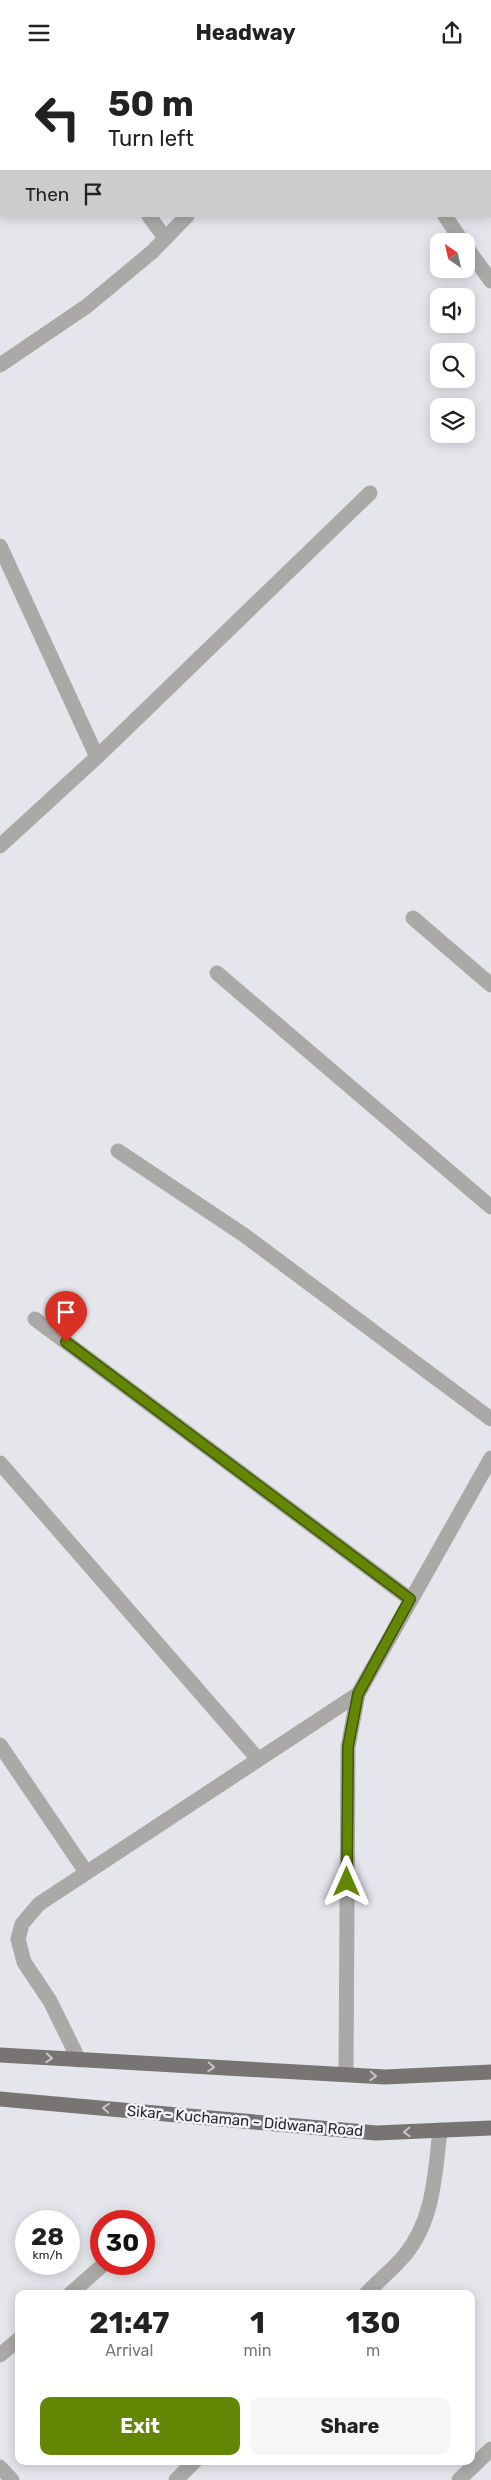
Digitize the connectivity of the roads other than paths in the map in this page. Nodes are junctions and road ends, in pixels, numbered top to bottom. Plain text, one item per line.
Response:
1 (150, 217) edge
2 (186, 217) edge
3 (445, 217) edge
4 (456, 233) edge
5 (165, 239) junction
6 (475, 259) edge
7 (491, 281) edge
8 (0, 365) edge
9 (370, 493) dead end
10 (0, 546) edge
11 (97, 757) junction
12 (0, 846) edge
13 (413, 918) dead end
14 (217, 973) dead end
15 (491, 985) edge
16 (118, 1151) dead end
17 (491, 1207) edge
18 (35, 1319) dead end
19 (491, 1419) edge
20 (491, 1458) edge
21 (0, 1463) edge
22 (410, 1599) junction
23 (358, 1694) junction
24 (0, 1745) edge
25 (258, 1759) junction
26 (86, 1872) junction
27 (0, 2055) edge
28 (79, 2059) junction
29 (491, 2072) edge
30 (346, 2074) junction
31 (0, 2099) edge
32 (491, 2128) edge
33 (440, 2130) junction
34 (92, 2275) edge
35 (75, 2290) edge
36 (370, 2290) edge
37 (15, 2342) edge
38 (0, 2355) edge
39 (491, 2449) edge
40 (475, 2464) edge
41 (191, 2465) edge
42 (474, 2465) edge
43 (0, 2467) edge
44 (12, 2480) edge
45 (176, 2480) edge
46 (459, 2480) edge

1 - 5 street
2 - 5 street
3 - 4 street
5 - 8 street
6 - 7 street
9 - 11 street
10 - 11 street
11 - 12 street
13 - 15 street
14 - 17 street
16 - 19 street
18 - 22 street
20 - 22 street
21 - 25 street
22 - 23 street
23 - 25 street
23 - 30 street
24 - 26 street
25 - 26 street
26 - 28 street
27 -> 28 main road
28 -> 30 main road
30 -> 29 main road
33 -> 31 main road, Sikar - Kuchaman - Didwana Road
32 - 33 main road, Sikar - Kuchaman - Didwana Road
33 - 36 street
34 - 35 street
37 - 38 street
39 - 40 street
41 - 45 street
42 - 46 street
43 - 44 street

